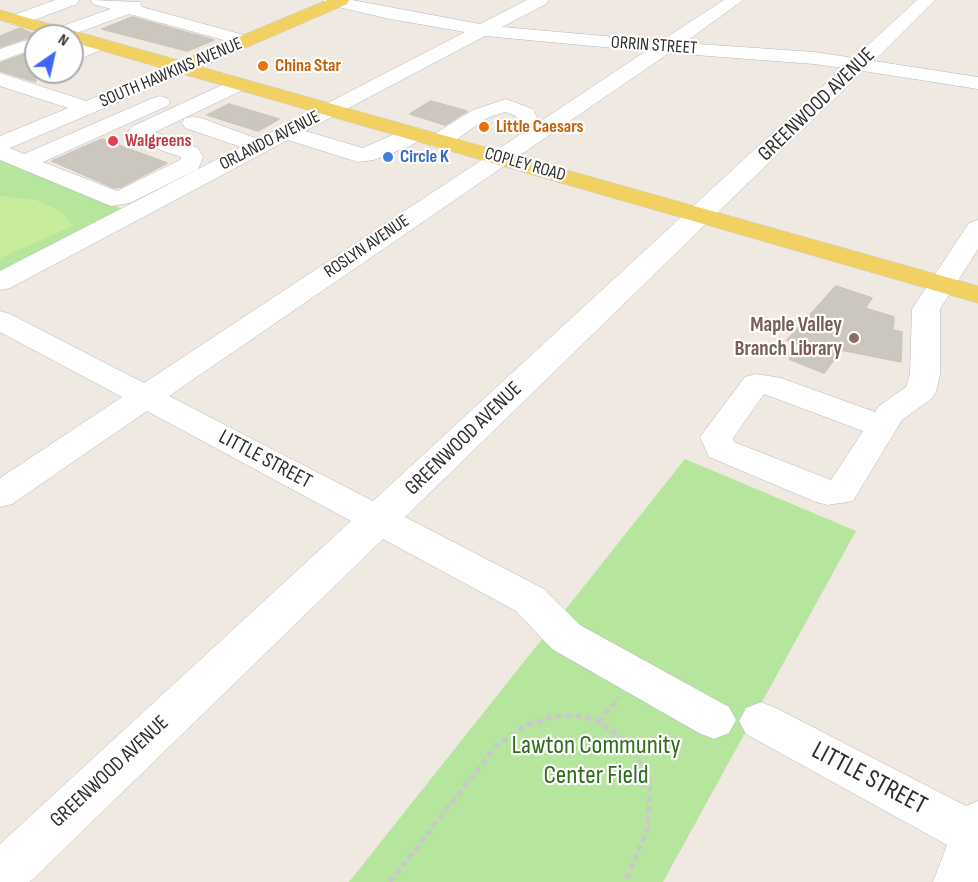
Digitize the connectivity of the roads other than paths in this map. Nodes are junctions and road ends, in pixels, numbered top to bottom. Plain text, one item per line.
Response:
1 (71, 0) edge
2 (99, 0) edge
3 (150, 0) edge
4 (336, 0) edge
5 (540, 0) edge
6 (735, 0) edge
7 (927, 0) edge
8 (128, 8) junction
9 (8, 20) edge
10 (24, 24) edge
11 (84, 27) edge
12 (483, 30) junction
13 (84, 40) edge
14 (245, 41) junction
15 (100, 44) junction
16 (24, 46) edge
17 (666, 46) junction
18 (84, 51) edge
19 (0, 55) edge
20 (861, 63) junction
21 (183, 68) junction
22 (24, 74) edge
23 (365, 74) dead end
24 (390, 79) junction
25 (4, 80) edge
26 (978, 83) edge
27 (240, 84) junction
28 (87, 108) junction
29 (330, 109) junction
30 (196, 114) junction
31 (114, 123) junction
32 (369, 124) junction
33 (458, 128) junction
34 (545, 128) junction
35 (139, 132) junction
36 (414, 134) joint
37 (296, 135) junction
38 (439, 141) junction
39 (0, 144) edge
40 (260, 147) junction
41 (0, 152) edge
42 (509, 152) junction
43 (25, 162) junction
44 (701, 216) junction
45 (978, 228) edge
46 (0, 282) edge
47 (943, 285) junction
48 (978, 296) edge
49 (0, 320) edge
50 (146, 397) junction
51 (882, 426) junction
52 (0, 495) edge
53 (379, 520) junction
54 (714, 720) dead end
55 (761, 721) dead end
56 (977, 832) edge
57 (0, 877) edge
58 (958, 882) edge

1 - 9 street
2 - 8 street
3 - 8 street
4 - 12 street, ORRIN STREET
4 - 14 main road, SOUTH HAWKINS AVENUE
5 - 12 street
6 - 17 street, ROSLYN AVENUE
7 - 20 street, GREENWOOD AVENUE
8 - 11 street
8 - 14 street
9 - 10 main road
12 - 17 street, ORRIN STREET
12 - 24 street
13 - 15 main road
14 - 21 main road, SOUTH HAWKINS AVENUE
15 - 18 street
15 - 21 main road
16 - 19 street
17 - 20 street, ORRIN STREET
17 - 34 street, ROSLYN AVENUE
20 - 26 street, ORRIN STREET
20 - 44 street, GREENWOOD AVENUE
21 - 27 main road
21 - 28 street, SOUTH HAWKINS AVENUE
22 - 25 street
23 - 24 street
24 - 32 street
25 - 28 street
27 - 29 main road
27 - 30 street
28 - 39 street, SOUTH HAWKINS AVENUE
29 - 32 street
29 - 32 street
29 - 37 street, ORLANDO AVENUE
30 - 31 street
30 - 35 street
30 - 40 street
31 - 35 street
31 - 43 street
32 - 36 street
32 - 37 street
33 - 34 street
33 - 38 street
33 - 42 street
34 - 42 street, ROSLYN AVENUE
35 - 43 street
36 - 38 main road, COPLEY ROAD
37 - 40 street, ORLANDO AVENUE
38 - 42 main road, COPLEY ROAD
40 - 46 street, ORLANDO AVENUE
41 - 43 street
42 - 44 main road, COPLEY ROAD
42 - 50 street, ROSLYN AVENUE
44 - 47 main road, COPLEY ROAD
44 - 53 street, GREENWOOD AVENUE
45 - 47 street
47 - 48 main road, COPLEY ROAD
47 - 51 street
49 - 50 street, LITTLE STREET
50 - 52 street, ROSLYN AVENUE
50 - 53 street, LITTLE STREET
51 - 51 street
53 - 54 street, LITTLE STREET
53 - 57 street, GREENWOOD AVENUE
55 - 56 street, LITTLE STREET
56 - 58 street

